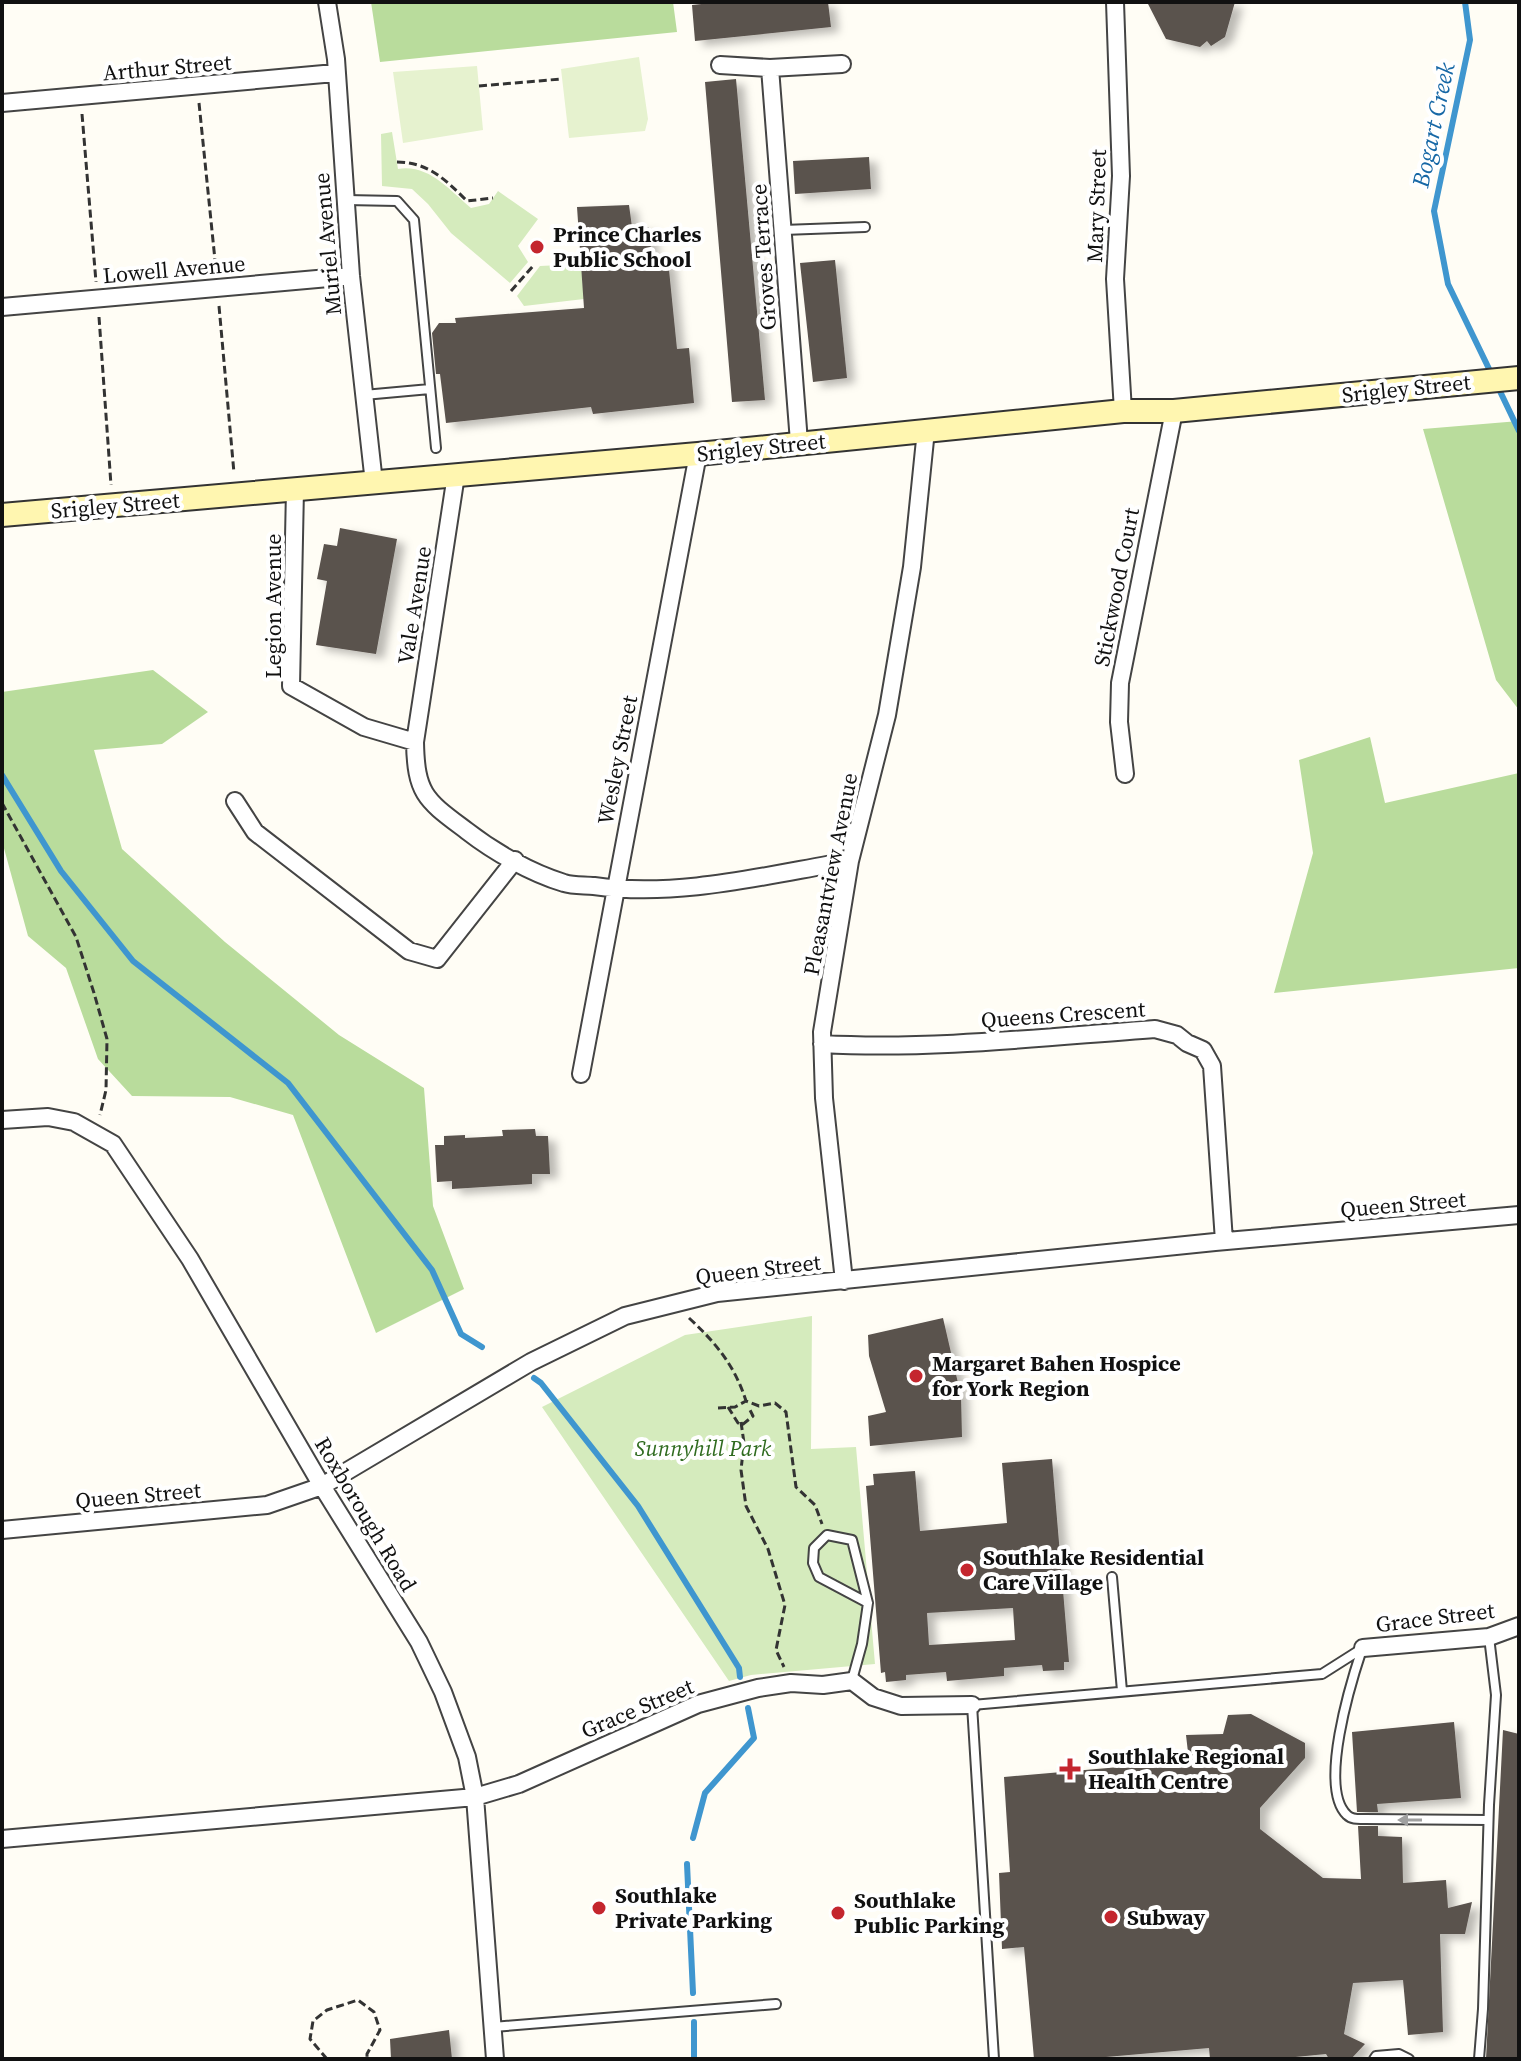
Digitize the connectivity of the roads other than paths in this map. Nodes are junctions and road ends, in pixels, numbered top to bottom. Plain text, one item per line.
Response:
1 (327, 2) edge
2 (1115, 2) edge
3 (842, 64) dead end
4 (720, 65) dead end
5 (770, 68) junction
6 (335, 73) junction
7 (2, 103) edge
8 (345, 200) junction
9 (865, 227) dead end
10 (783, 230) junction
11 (351, 276) junction
12 (2, 307) edge
13 (1519, 378) edge
14 (430, 389) junction
15 (364, 395) junction
16 (1123, 411) junction
17 (1174, 411) junction
18 (926, 430) junction
19 (799, 442) junction
20 (436, 448) dead end
21 (698, 454) junction
22 (456, 475) junction
23 (374, 483) junction
24 (295, 489) junction
25 (2, 515) edge
26 (415, 742) junction
27 (1125, 774) dead end
28 (235, 801) dead end
29 (515, 860) junction
30 (850, 861) junction
31 (615, 889) junction
32 (822, 1044) junction
33 (581, 1074) dead end
34 (2, 1120) edge
35 (1519, 1215) edge
36 (1224, 1241) junction
37 (844, 1281) junction
38 (322, 1486) junction
39 (2, 1530) edge
40 (1112, 1577) dead end
41 (868, 1603) junction
42 (1519, 1626) edge
43 (1489, 1637) junction
44 (1363, 1648) junction
45 (852, 1681) junction
46 (1122, 1691) junction
47 (972, 1705) junction
48 (475, 1797) junction
49 (1488, 1820) junction
50 (2, 1839) edge
51 (776, 2004) dead end
52 (492, 2027) junction
53 (495, 2059) edge
54 (994, 2059) edge
55 (1374, 2059) edge
56 (1409, 2059) edge
57 (1479, 2059) edge

1 - 6 street, Muriel Avenue
2 - 16 street, Mary Street
3 - 5 street
4 - 5 street
5 - 10 street, Groves Terrace
6 - 7 street, Arthur Street
6 - 8 street, Muriel Avenue
8 - 11 street, Muriel Avenue
8 - 14 lane
9 - 10 lane
10 - 19 street, Groves Terrace
11 - 12 street, Lowell Avenue
11 - 15 street, Muriel Avenue
13 - 17 street, Srigley Street
14 - 15 lane
14 - 20 lane
15 - 23 street, Muriel Avenue
16 - 17 street, Srigley Street
16 - 18 street, Srigley Street
17 - 27 street, Stickwood Court
18 - 19 street, Srigley Street
18 - 30 street, Pleasantview Avenue
19 - 21 street, Srigley Street
21 - 22 street, Srigley Street
21 - 31 street, Wesley Street
22 - 23 street, Srigley Street
22 - 26 street, Vale Avenue
23 - 24 street, Srigley Street
24 - 25 street, Srigley Street
24 - 26 street, Legion Avenue
26 - 29 street, Vale Avenue
28 - 29 street
29 - 31 street, Vale Avenue
30 - 31 street, Vale Avenue
30 - 32 street, Pleasantview Avenue
31 - 33 street, Wesley Street
32 - 36 street, Queens Crescent
32 - 37 street, Pleasantview Avenue
34 - 38 street, Roxborough Road
35 - 36 street, Queen Street
36 - 37 street, Queen Street
37 - 38 street, Queen Street
38 - 39 street, Queen Street
38 - 48 street, Roxborough Road
40 - 46 lane
41 - 41 lane
41 - 45 lane
42 - 43 street, Grace Street
43 - 44 street, Grace Street
43 - 49 lane
44 - 46 lane, Grace Street
49 -> 44 lane
45 - 47 street, Grace Street
45 - 48 street, Grace Street
46 - 47 lane, Grace Street
47 - 54 lane
48 - 50 street, Grace Street
48 - 52 street, Roxborough Road
49 - 57 lane
51 - 52 lane
52 - 53 street, Roxborough Road
55 - 56 lane

